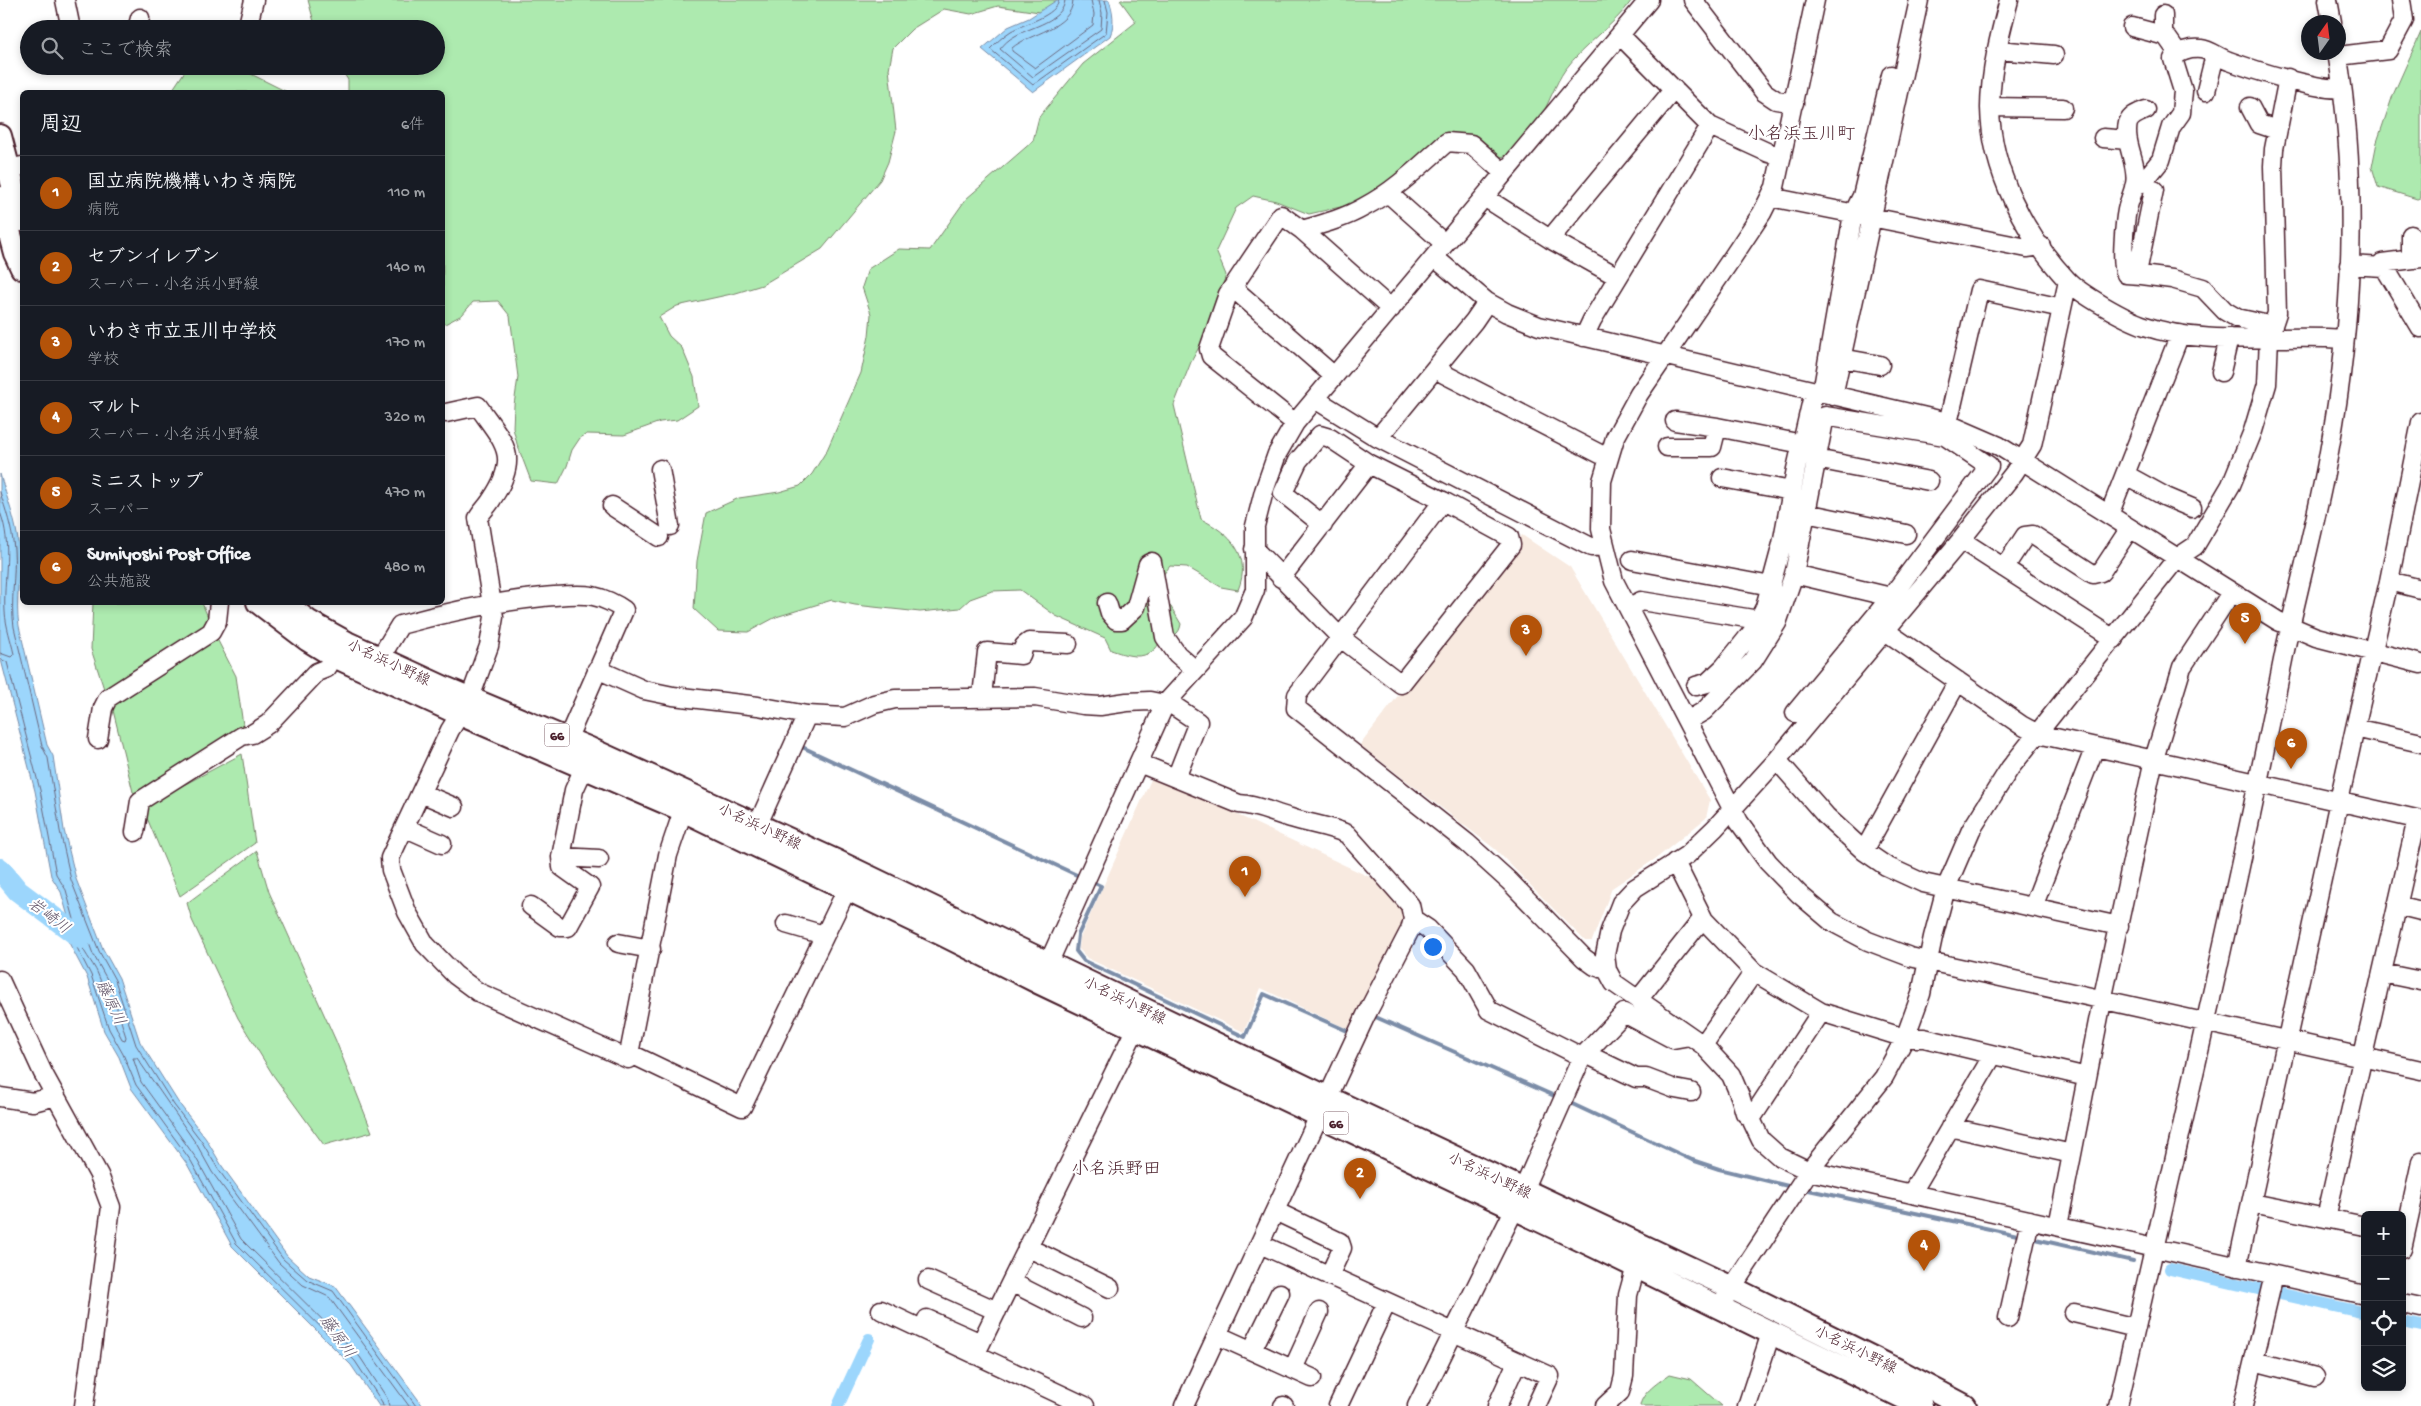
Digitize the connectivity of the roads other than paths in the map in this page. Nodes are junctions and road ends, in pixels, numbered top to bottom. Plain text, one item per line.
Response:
1 (65, 0) edge
2 (254, 0) edge
3 (1649, 0) edge
4 (1693, 0) edge
5 (1816, 0) edge
6 (1908, 0) edge
7 (1919, 0) edge
8 (2009, 0) edge
9 (2328, 0) edge
10 (2401, 0) edge
11 (2163, 15) dead end
12 (2331, 15) edge
13 (69, 20) edge
14 (249, 20) edge
15 (2132, 27) dead end
16 (1620, 35) junction
17 (2163, 35) junction
18 (1998, 50) junction
19 (2178, 53) junction
20 (2346, 53) edge
21 (2054, 55) dead end
22 (2215, 55) junction
23 (2338, 60) edge
24 (2288, 78) junction
25 (2342, 88) junction
26 (1674, 90) junction
27 (2206, 91) dead end
28 (1794, 104) junction
29 (1990, 107) junction
30 (2250, 107) dead end
31 (2063, 108) dead end
32 (2146, 110) dead end
33 (1710, 126) junction
34 (2278, 130) junction
35 (0, 136) edge
36 (2103, 138) dead end
37 (2128, 140) junction
38 (1782, 156) junction
39 (15, 167) edge
40 (1504, 173) junction
41 (2134, 187) junction
42 (2154, 190) dead end
43 (1388, 192) junction
44 (1770, 196) junction
45 (1484, 197) junction
46 (0, 198) edge
47 (20, 205) edge
48 (1853, 214) junction
49 (1872, 218) junction
50 (1302, 230) junction
51 (2411, 236) dead end
52 (1550, 239) junction
53 (2041, 246) junction
54 (1440, 250) junction
55 (2416, 258) edge
56 (20, 263) edge
57 (2349, 265) junction
58 (2384, 267) junction
59 (2141, 275) junction
60 (1618, 277) junction
61 (2068, 281) junction
62 (1232, 288) junction
63 (1487, 302) junction
64 (1391, 308) junction
65 (2062, 308) junction
66 (2421, 328) edge
67 (2271, 331) junction
68 (2180, 334) junction
69 (1584, 337) junction
70 (2230, 338) junction
71 (2344, 339) junction
72 (1666, 356) junction
73 (1841, 358) junction
74 (1438, 365) junction
75 (1880, 365) dead end
76 (2221, 372) dead end
77 (1334, 376) junction
78 (1823, 393) junction
79 (1315, 399) junction
80 (446, 413) dead end
81 (1675, 421) dead end
82 (2421, 422) edge
83 (1294, 423) junction
84 (1717, 427) junction
85 (1946, 430) junction
86 (1378, 438) junction
87 (1802, 444) junction
88 (1668, 447) dead end
89 (1609, 456) junction
90 (1816, 459) junction
91 (2024, 461) junction
92 (1369, 464) junction
93 (2417, 468) edge
94 (660, 469) dead end
95 (2126, 475) junction
96 (1722, 478) dead end
97 (1928, 481) dead end
98 (1792, 491) junction
99 (1444, 501) junction
100 (612, 506) dead end
101 (2192, 508) dead end
102 (1806, 513) junction
103 (2108, 515) junction
104 (1323, 525) junction
105 (2130, 528) junction
106 (1906, 534) dead end
107 (1961, 540) junction
108 (1605, 546) junction
109 (1254, 549) junction
110 (2177, 558) junction
111 (1632, 560) dead end
112 (2004, 568) junction
113 (1794, 574) junction
114 (1281, 578) junction
115 (2389, 581) junction
116 (1771, 586) junction
117 (2421, 589) edge
118 (2231, 593) junction
119 (1890, 597) junction
120 (1107, 603) dead end
121 (492, 604) junction
122 (219, 605) edge
123 (262, 605) edge
124 (286, 605) edge
125 (1628, 608) junction
126 (1759, 620) junction
127 (2290, 626) junction
128 (1884, 630) junction
129 (1341, 638) junction
130 (2114, 638) junction
131 (1068, 644) dead end
132 (2373, 652) junction
133 (334, 656) junction
134 (380, 658) junction
135 (2421, 664) edge
136 (597, 669) junction
137 (1194, 669) junction
138 (1958, 681) junction
139 (1696, 686) dead end
140 (982, 696) junction
141 (1165, 704) junction
142 (465, 706) junction
143 (1795, 713) dead end
144 (807, 715) junction
145 (1687, 721) junction
146 (2355, 728) junction
147 (2038, 734) junction
148 (98, 740) dead end
149 (567, 740) junction
150 (2421, 743) edge
151 (2095, 747) junction
152 (1778, 760) junction
153 (2154, 760) junction
154 (1139, 763) junction
155 (584, 768) junction
156 (1176, 778) junction
157 (2259, 782) junction
158 (421, 793) junction
159 (2340, 801) junction
160 (686, 802) junction
161 (1732, 807) junction
162 (454, 808) dead end
163 (2419, 819) edge
164 (758, 824) junction
165 (406, 828) junction
166 (135, 832) dead end
167 (442, 844) dead end
168 (1864, 850) junction
169 (561, 857) junction
170 (600, 859) dead end
171 (1675, 862) junction
172 (1946, 888) junction
173 (847, 889) junction
174 (2397, 905) junction
175 (531, 906) dead end
176 (2033, 907) junction
177 (2421, 911) edge
178 (1703, 918) junction
179 (1413, 919) junction
180 (786, 924) dead end
181 (2119, 926) junction
182 (824, 935) junction
183 (618, 943) dead end
184 (651, 948) junction
185 (1928, 962) junction
186 (1607, 970) junction
187 (1754, 972) junction
188 (1044, 973) junction
189 (2382, 973) junction
190 (0, 980) edge
191 (2421, 981) edge
192 (1638, 1000) junction
193 (2102, 1000) junction
194 (1821, 1012) junction
195 (2206, 1023) junction
196 (1136, 1028) junction
197 (1905, 1038) junction
198 (2287, 1040) junction
199 (1696, 1041) junction
200 (629, 1053) junction
201 (1993, 1055) junction
202 (1582, 1057) junction
203 (2363, 1057) junction
204 (2421, 1070) edge
205 (2088, 1077) junction
206 (1691, 1092) dead end
207 (56, 1096) junction
208 (0, 1097) edge
209 (1324, 1107) junction
210 (1751, 1119) junction
211 (1950, 1127) junction
212 (2072, 1154) junction
213 (2421, 1162) edge
214 (1809, 1171) junction
215 (2418, 1188) edge
216 (1911, 1194) junction
217 (1519, 1199) junction
218 (2252, 1203) junction
219 (1275, 1211) junction
220 (2326, 1218) junction
221 (2030, 1220) junction
222 (2361, 1225) edge
223 (2058, 1226) junction
224 (2408, 1239) edge
225 (1260, 1244) junction
226 (1028, 1247) junction
227 (2154, 1249) junction
228 (1636, 1266) junction
229 (2237, 1267) junction
230 (1330, 1276) junction
231 (2273, 1279) junction
232 (928, 1280) dead end
233 (1011, 1282) junction
234 (1110, 1288) dead end
235 (1280, 1292) dead end
236 (2361, 1294) edge
237 (1725, 1297) junction
238 (1386, 1302) junction
239 (883, 1305) dead end
240 (2406, 1305) edge
241 (2421, 1308) edge
242 (997, 1311) junction
243 (1319, 1312) dead end
244 (2074, 1313) dead end
245 (1082, 1318) dead end
246 (2008, 1318) dead end
247 (2136, 1328) junction
248 (1453, 1332) junction
249 (1771, 1333) junction
250 (1218, 1334) junction
251 (978, 1349) junction
252 (1252, 1350) junction
253 (1517, 1362) junction
254 (2254, 1362) junction
255 (1293, 1370) junction
256 (2315, 1377) dead end
257 (1312, 1378) dead end
258 (84, 1406) edge
259 (1085, 1406) edge
260 (1184, 1406) edge
261 (1338, 1406) edge
262 (1417, 1406) edge
263 (1496, 1406) edge
264 (1536, 1406) edge
265 (1605, 1406) edge
266 (1747, 1406) edge
267 (1921, 1406) edge
268 (1965, 1406) edge
269 (2118, 1406) edge
270 (2243, 1406) edge

1 - 13 street
2 - 14 street
3 - 16 street
4 - 28 street
5 - 28 street
6 - 48 street
7 - 49 street
8 - 18 street
9 - 12 street
10 - 20 street
11 - 17 street
15 - 17 street
16 - 26 street
16 - 40 street
17 - 19 street
18 - 21 street
18 - 29 street
19 - 22 street
19 - 41 street
22 - 24 street
22 - 27 street
23 - 25 street
24 - 25 street
24 - 34 street
25 - 57 street
26 - 33 street
26 - 52 street
28 - 38 street
29 - 31 street
29 - 53 street
30 - 34 street
32 - 37 street
33 - 38 street
33 - 60 street
34 - 67 street
35 - 39 main road
36 - 37 street
37 - 41 street
38 - 44 street
39 - 47 main road
40 - 43 street
40 - 45 street
41 - 59 street
42 - 59 street
43 - 50 street
43 - 54 street
44 - 48 street
44 - 72 street
45 - 52 street
45 - 54 street
46 - 56 main road
48 - 49 street
48 - 78 street
49 - 53 street
49 - 73 street
50 - 62 street
50 - 64 street
51 - 55 street
52 - 60 street
53 - 61 street
54 - 63 street
54 - 64 street
55 - 58 street
57 - 58 street
57 - 71 street
58 - 66 street
59 - 67 street
60 - 69 street
61 - 65 street
61 - 68 street
62 - 77 street
62 - 83 street
63 - 69 street
63 - 74 street
64 - 77 street
65 - 85 street
65 - 91 street
67 - 70 street
67 - 71 street
67 - 110 street
68 - 70 street
68 - 95 street
69 - 72 street
70 - 76 street
71 - 127 street
72 - 78 street
72 - 89 street
73 - 75 street
73 - 78 street
74 - 86 street
74 - 89 street
77 - 79 street
78 - 85 street
78 - 87 street
79 - 83 street
79 - 86 street
80 - 121 street
81 - 84 street
82 - 93 street
83 - 109 street
84 - 87 street
84 - 88 street
85 - 90 street
85 - 91 street
85 - 119 street
86 - 108 street
87 - 98 street
89 - 108 street
90 - 97 street
90 - 102 street
91 - 103 street
91 - 107 street
92 - 99 street
92 - 104 street
92 - 104 street
93 - 115 street
94 - 100 street
95 - 101 street
95 - 103 street
96 - 98 street
98 - 116 street
99 - 129 street
99 - 129 street
102 - 106 street
102 - 113 street
103 - 105 street
104 - 114 street
105 - 110 street
105 - 112 street
107 - 112 street
107 - 128 street
108 - 125 street
109 - 114 street
109 - 137 street
110 - 118 street
110 - 130 street
111 - 116 street
112 - 130 street
113 - 119 street
113 - 145 street
114 - 129 street
115 - 117 street
115 - 132 street
116 - 126 street
118 - 127 street
118 - 153 street
119 - 143 street
120 - 137 street
121 - 134 street
121 - 136 street
121 - 142 street
122 - 148 street
123 - 133 main road, 小名浜小野線 / 66
124 - 134 main road, 小名浜小野線 / 66
125 - 126 street
125 - 145 street
126 - 139 street
127 - 132 street
127 - 157 street
128 - 138 street
128 - 152 street
129 - 186 street
130 - 147 street
131 - 140 street
132 - 135 street
132 - 146 street
133 - 142 main road, 小名浜小野線 / 66
133 - 166 street
134 - 142 main road, 小名浜小野線 / 66
136 - 144 street
136 - 149 street
137 - 141 street
138 - 147 street
138 - 168 street
140 - 141 street
140 - 144 street
141 - 154 street
141 - 156 street
142 - 149 main road, 小名浜小野線 / 66
142 - 155 main road, 小名浜小野線 / 66
142 - 158 street
144 - 164 street
145 - 161 street
146 - 150 street
146 - 159 street
147 - 151 street
147 - 172 street
149 - 160 main road, 小名浜小野線 / 66
151 - 153 street
151 - 176 street
152 - 161 street
152 - 168 street
153 - 157 street
153 - 181 street
154 - 156 street
154 - 188 street
155 - 160 main road, 小名浜小野線 / 66
155 - 169 street
156 - 179 street
157 - 159 street
157 - 195 street
158 - 162 street
158 - 165 street
159 - 163 street
159 - 198 street
160 - 164 main road, 小名浜小野線 / 66
160 - 173 main road, 小名浜小野線 / 66
160 - 184 street
161 - 171 street
161 - 185 street
163 - 174 street
164 - 188 main road, 小名浜小野線 / 66
165 - 167 street
165 - 200 street
168 - 172 street
169 - 170 street
169 - 175 street
171 - 178 street
171 - 186 street
172 - 176 street
172 - 185 street
173 - 182 street
173 - 188 main road, 小名浜小野線 / 66
174 - 177 street
174 - 189 street
176 - 181 street
178 - 187 street
178 - 192 street
179 - 202 street
179 - 209 street
180 - 182 street
181 - 193 street
182 - 200 street
183 - 184 street
184 - 200 street
185 - 193 street
185 - 197 street
186 - 192 street
187 - 194 street
187 - 199 street
188 - 196 main road, 小名浜小野線 / 66
188 - 209 main road, 小名浜小野線 / 66
189 - 191 street
189 - 203 street
190 - 207 street
192 - 199 street
193 - 195 street
193 - 205 street
194 - 197 street
194 - 210 street
195 - 198 street
195 - 227 street
196 - 209 main road, 小名浜小野線 / 66
196 - 226 street
197 - 201 street
197 - 214 street
198 - 203 street
198 - 218 street
199 - 202 street
199 - 210 street
201 - 205 street
201 - 211 street
202 - 206 street
202 - 217 street
203 - 204 street
203 - 220 street
205 - 212 street
207 - 208 street
207 - 258 street
209 - 217 main road, 小名浜小野線 / 66
209 - 219 street
210 - 214 street
211 - 212 street
211 - 216 street
212 - 223 street
213 - 215 street
214 - 216 street
214 - 237 street
215 - 224 street
216 - 221 street
217 - 228 main road, 小名浜小野線 / 66
217 - 237 main road, 小名浜小野線 / 66
217 - 248 street
218 - 220 street
218 - 229 street
219 - 225 street
219 - 230 street
220 - 222 street
221 - 223 street
221 - 246 street
223 - 227 street
225 - 230 street
225 - 250 street
226 - 233 street
226 - 234 street
227 - 229 street
227 - 247 street
228 - 237 main road, 小名浜小野線 / 66
228 - 265 street
229 - 231 street
230 - 238 street
231 - 236 street
231 - 254 street
232 - 242 street
233 - 242 street
233 - 245 street
235 - 252 street
237 - 249 main road, 小名浜小野線 / 66
237 - 268 main road, 小名浜小野線 / 66
238 - 248 street
238 - 261 street
239 - 251 street
240 - 241 street
242 - 251 street
243 - 255 street
244 - 247 street
247 - 269 street
248 - 253 street
248 - 262 street
249 - 266 street
249 - 267 main road, 小名浜小野線 / 66
250 - 252 street
250 - 260 street
251 - 259 street
252 - 255 street
253 - 263 street
253 - 264 street
254 - 256 street
254 - 270 street
255 - 257 street

